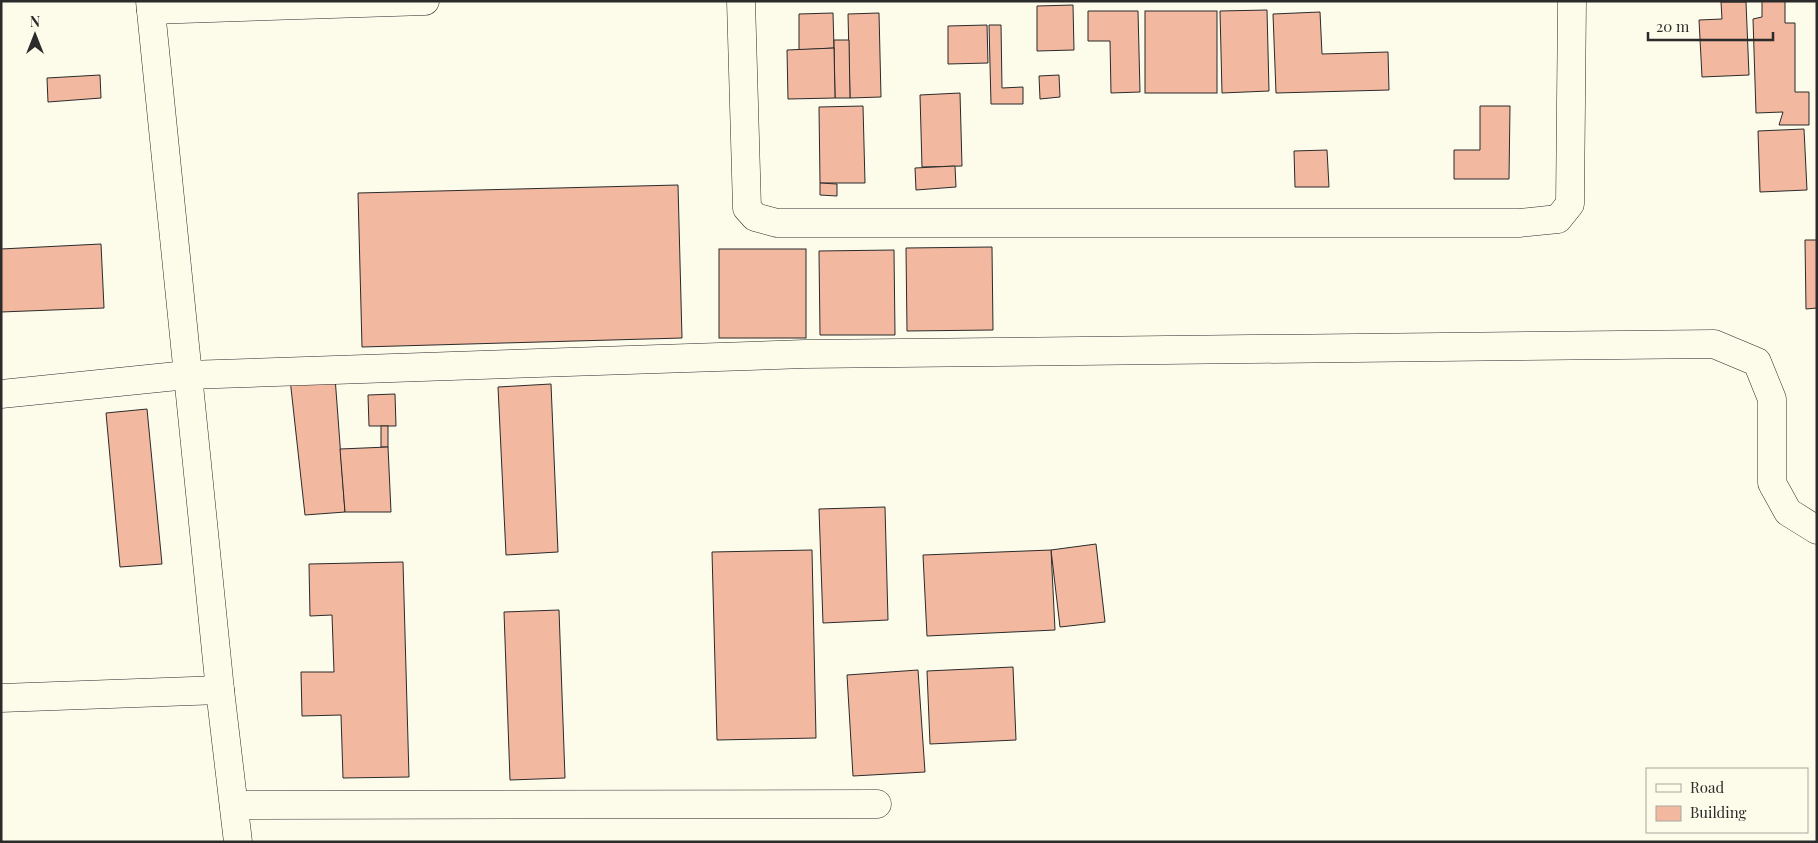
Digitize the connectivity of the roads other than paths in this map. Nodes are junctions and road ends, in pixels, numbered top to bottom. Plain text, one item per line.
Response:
1 (425, 1) edge
2 (741, 1) edge
3 (1572, 1) edge
4 (150, 6) edge
5 (188, 375) junction
6 (1, 394) edge
7 (1817, 530) edge
8 (220, 690) junction
9 (1, 698) edge
10 (877, 804) dead end
11 (234, 806) junction
12 (238, 842) edge

1 - 4 street
2 - 3 street
4 - 5 street
5 - 6 street
5 - 7 street
5 - 8 street
8 - 9 street
8 - 11 street
10 - 11 street
11 - 12 street

